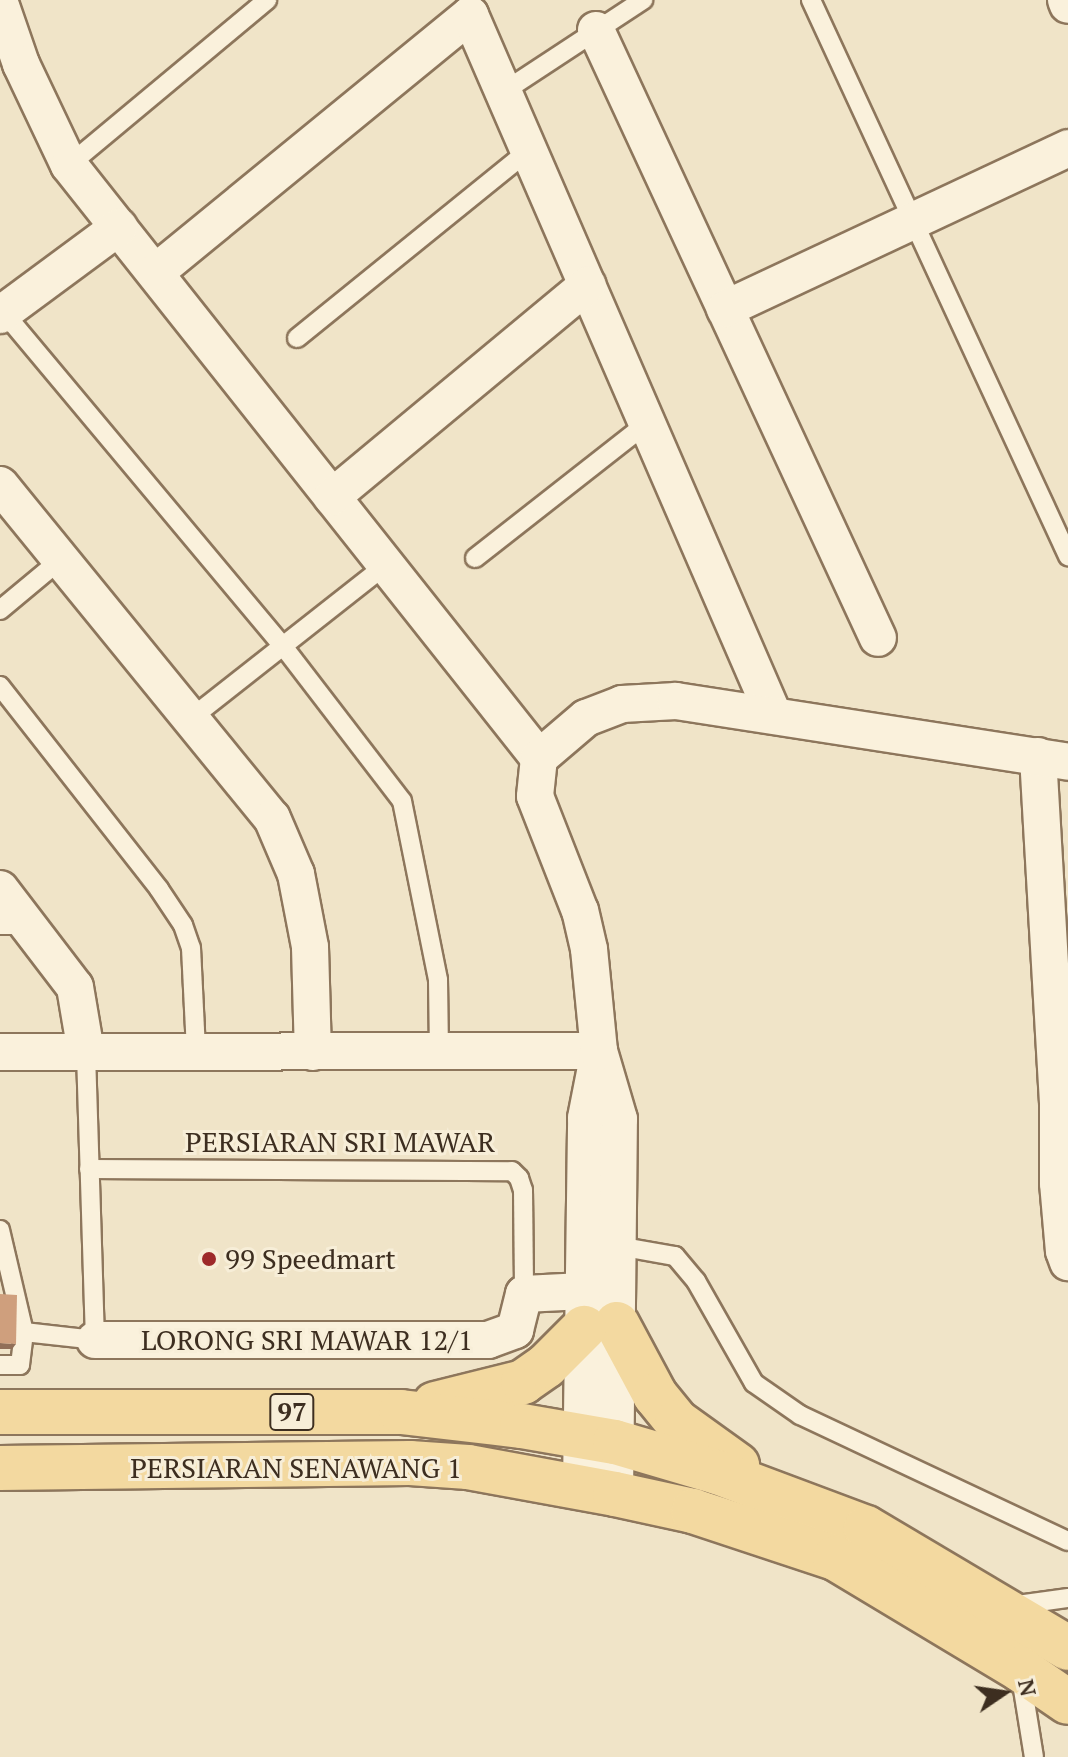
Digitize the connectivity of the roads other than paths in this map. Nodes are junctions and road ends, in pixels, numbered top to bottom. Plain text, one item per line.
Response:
1 (267, 0) edge
2 (643, 0) edge
3 (811, 0) edge
4 (0, 3) edge
5 (468, 8) edge
6 (596, 30) junction
7 (503, 92) junction
8 (1068, 148) edge
9 (529, 150) junction
10 (69, 165) junction
11 (913, 221) junction
12 (119, 227) junction
13 (156, 272) junction
14 (587, 285) junction
15 (725, 309) junction
16 (1, 312) edge
17 (297, 338) dead end
18 (647, 423) junction
19 (0, 485) edge
20 (332, 497) junction
21 (1068, 556) edge
22 (475, 558) dead end
23 (60, 560) junction
24 (386, 565) junction
25 (0, 610) edge
26 (878, 638) dead end
27 (283, 646) junction
28 (0, 686) edge
29 (773, 714) junction
30 (190, 719) junction
31 (539, 758) junction
32 (1053, 759) edge
33 (0, 889) edge
34 (14, 925) edge
35 (1059, 944) edge
36 (599, 1051) junction
37 (0, 1052) edge
38 (86, 1052) junction
39 (196, 1052) junction
40 (313, 1052) junction
41 (439, 1052) junction
42 (1063, 1105) edge
43 (89, 1169) junction
44 (0, 1230) edge
45 (618, 1246) junction
46 (1068, 1262) edge
47 (524, 1294) junction
48 (595, 1314) junction
49 (24, 1332) junction
50 (95, 1340) junction
51 (0, 1365) edge
52 (0, 1412) edge
53 (401, 1412) junction
54 (599, 1439) junction
55 (0, 1468) edge
56 (598, 1490) junction
57 (785, 1499) junction
58 (1068, 1541) edge
59 (1068, 1598) edge
60 (999, 1608) junction
61 (1068, 1648) edge
62 (1020, 1669) junction
63 (1068, 1702) edge
64 (1034, 1757) edge

1 - 10 lane
2 - 6 lane
3 - 11 lane
4 - 10 street
5 - 7 street
5 - 13 street
6 - 7 lane
6 - 15 street
7 - 9 street
8 - 11 street
9 - 14 street
9 - 17 lane
10 - 12 street
11 - 15 street
11 - 21 lane
12 - 13 street
12 - 16 street
13 - 20 street
14 - 18 street
14 - 20 street
15 - 26 street
16 - 27 lane
18 - 22 lane
18 - 29 street
19 - 23 street
20 - 24 street
23 - 25 lane
23 - 30 street
24 - 27 lane
24 - 31 street
27 - 30 lane
27 - 41 lane
28 - 39 lane
29 - 31 street
29 - 32 street
30 - 40 street
31 - 36 street
32 - 35 street
33 - 34 street
34 - 38 street
35 - 42 street
36 - 41 street
36 - 45 street
36 - 48 street
37 - 38 street
38 - 39 street
38 - 43 lane
39 - 40 street
40 - 41 street
42 - 46 street
43 - 47 lane, PERSIARAN SRI MAWAR
43 - 50 lane
44 - 49 lane
45 - 48 street
45 - 58 lane
47 - 48 street
47 - 50 street, LORONG SRI MAWAR 12/1
48 - 53 main road
48 - 54 street
48 - 57 main road
49 - 50 lane
49 - 51 lane
52 - 53 main road, PERSIARAN SENAWANG 1 / 97
53 - 54 main road, PERSIARAN SENAWANG 1 / 97
54 - 56 street
54 - 57 main road, PERSIARAN SENAWANG 1 / 97
55 - 56 main road, PERSIARAN SENAWANG 1 / 97
56 - 62 main road, PERSIARAN SENAWANG 1 / 97
57 - 60 main road, PERSIARAN SENAWANG 1 / 97
59 - 60 lane
60 - 61 main road, PERSIARAN SENAWANG 1 / 97
62 - 63 main road, PERSIARAN SENAWANG 1 / 97
62 - 64 lane

